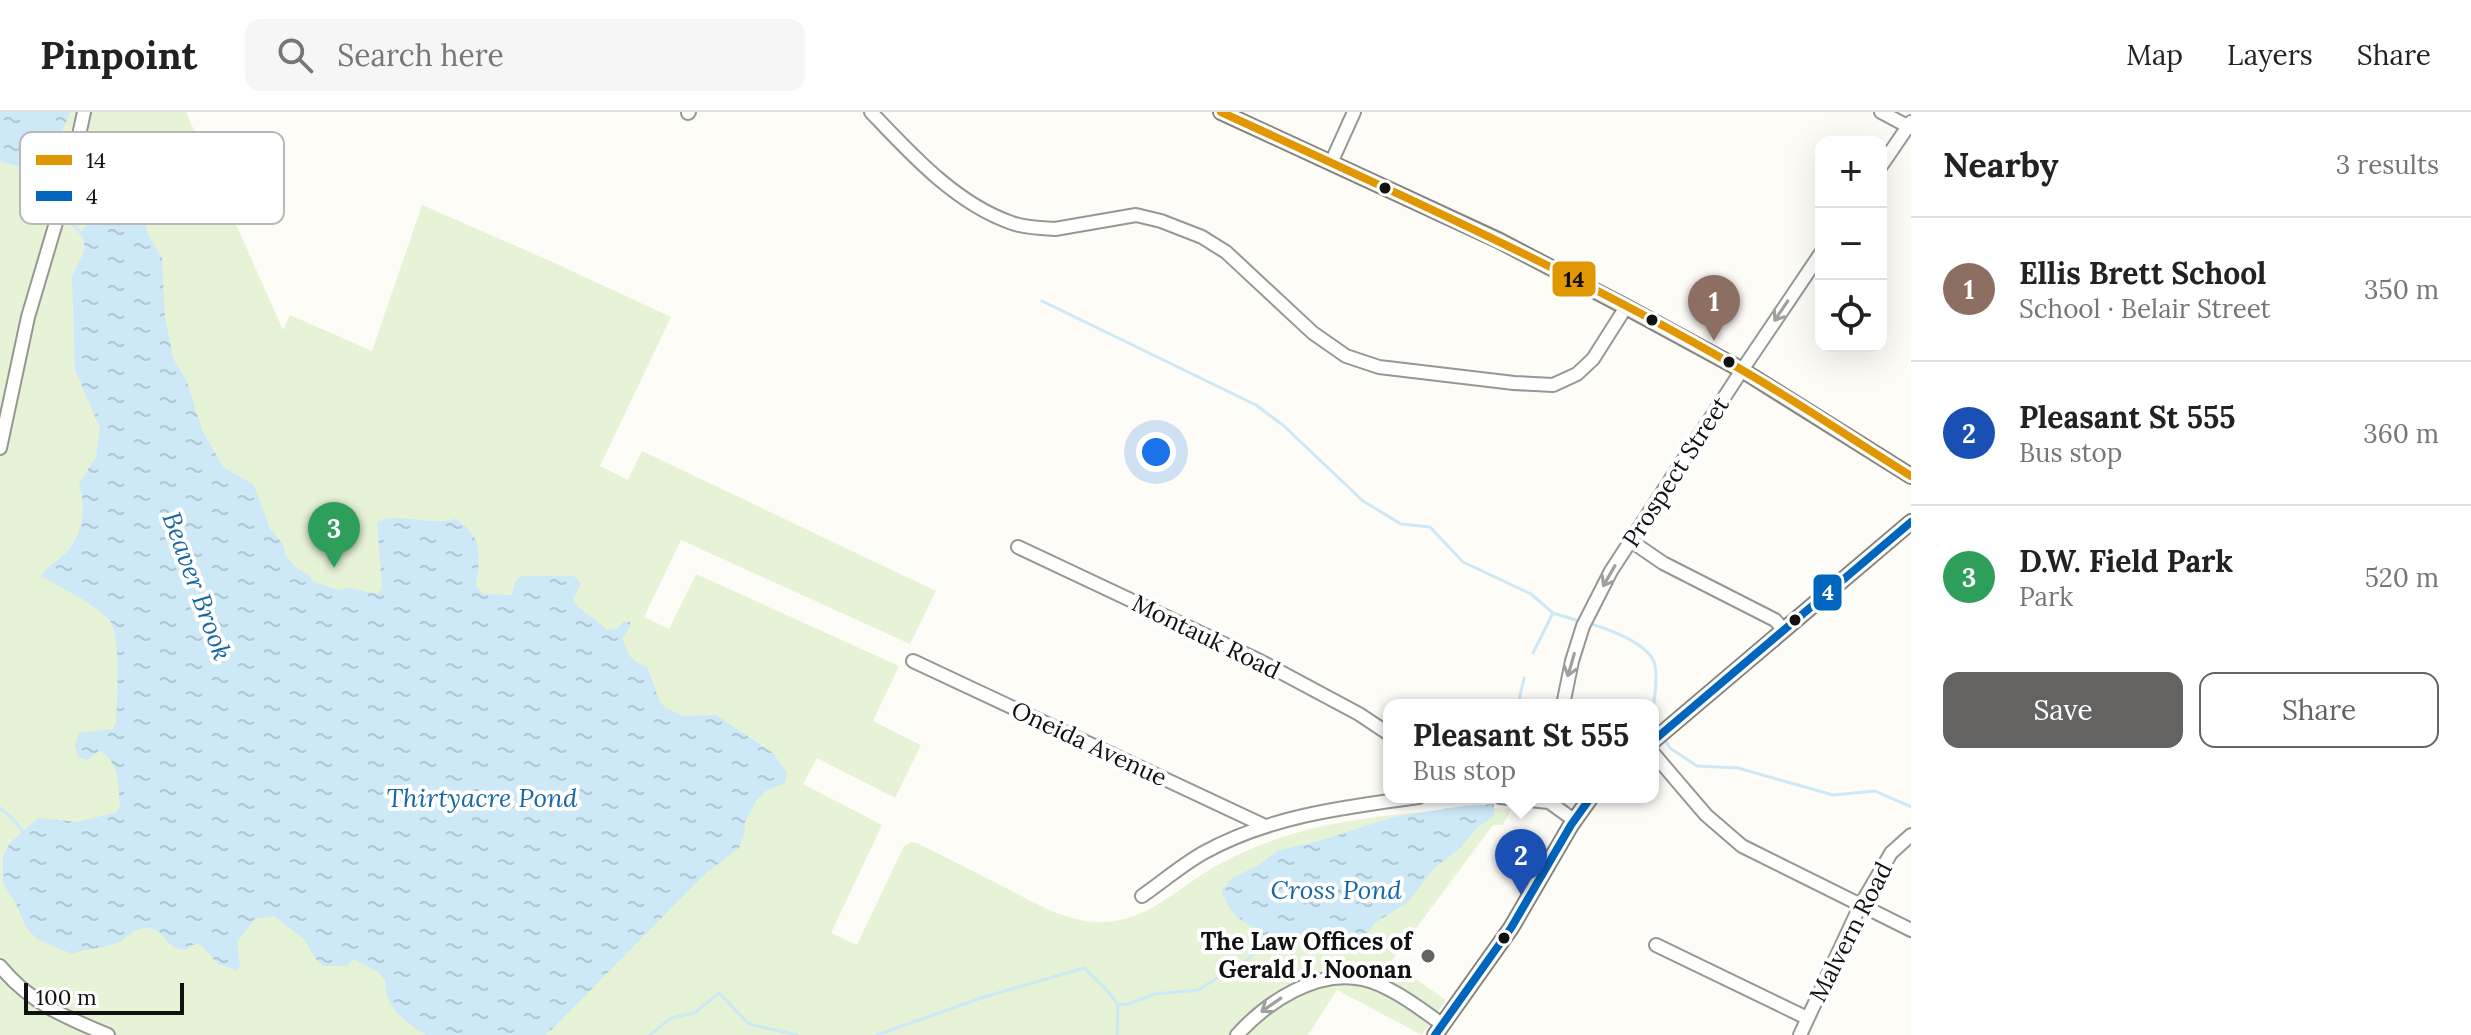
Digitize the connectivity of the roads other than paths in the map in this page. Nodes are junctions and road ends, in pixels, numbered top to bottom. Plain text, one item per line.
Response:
1 (84, 112) edge
2 (871, 112) edge
3 (1221, 112) edge
4 (1354, 112) edge
5 (1881, 112) edge
6 (1244, 117) edge
7 (1910, 125) edge
8 (80, 132) edge
9 (1887, 158) edge
10 (1331, 163) junction
11 (56, 224) edge
12 (1815, 262) edge
13 (1626, 307) junction
14 (1742, 370) junction
15 (0, 448) edge
16 (1911, 476) edge
17 (1911, 522) edge
18 (1631, 541) junction
19 (1018, 547) dead end
20 (1784, 630) junction
21 (913, 661) dead end
22 (1564, 699) edge
23 (1383, 730) edge
24 (1659, 736) edge
25 (1659, 760) edge
26 (1383, 801) edge
27 (1554, 803) edge
28 (1587, 803) edge
29 (1574, 820) junction
30 (1265, 826) junction
31 (1911, 835) edge
32 (1142, 896) dead end
33 (1860, 906) junction
34 (1911, 930) edge
35 (1656, 945) dead end
36 (0, 966) edge
37 (1807, 1018) junction
38 (1438, 1030) edge
39 (108, 1035) edge
40 (1237, 1035) edge
41 (1800, 1035) edge

1 - 8 street
2 - 13 street
3 - 6 main road
4 - 10 street
5 - 7 street
6 - 10 main road
7 - 9 street
10 - 13 main road
11 - 15 street
12 -> 14 street, Prospect Street
13 - 14 main road
14 - 16 main road
14 - 18 street, Prospect Street
17 - 20 main road
18 - 20 street
18 -> 22 street, Prospect Street
19 - 23 street, Montauk Road
20 - 24 main road
21 - 30 street, Oneida Avenue
25 - 33 street
26 - 30 street
27 - 29 street
28 - 29 main road
29 - 38 main road
30 - 32 street
31 - 33 street, Malvern Road
33 - 34 street
33 - 37 street, Malvern Road
35 - 37 street
36 - 39 street
37 - 41 street, Malvern Road
38 -> 40 street

